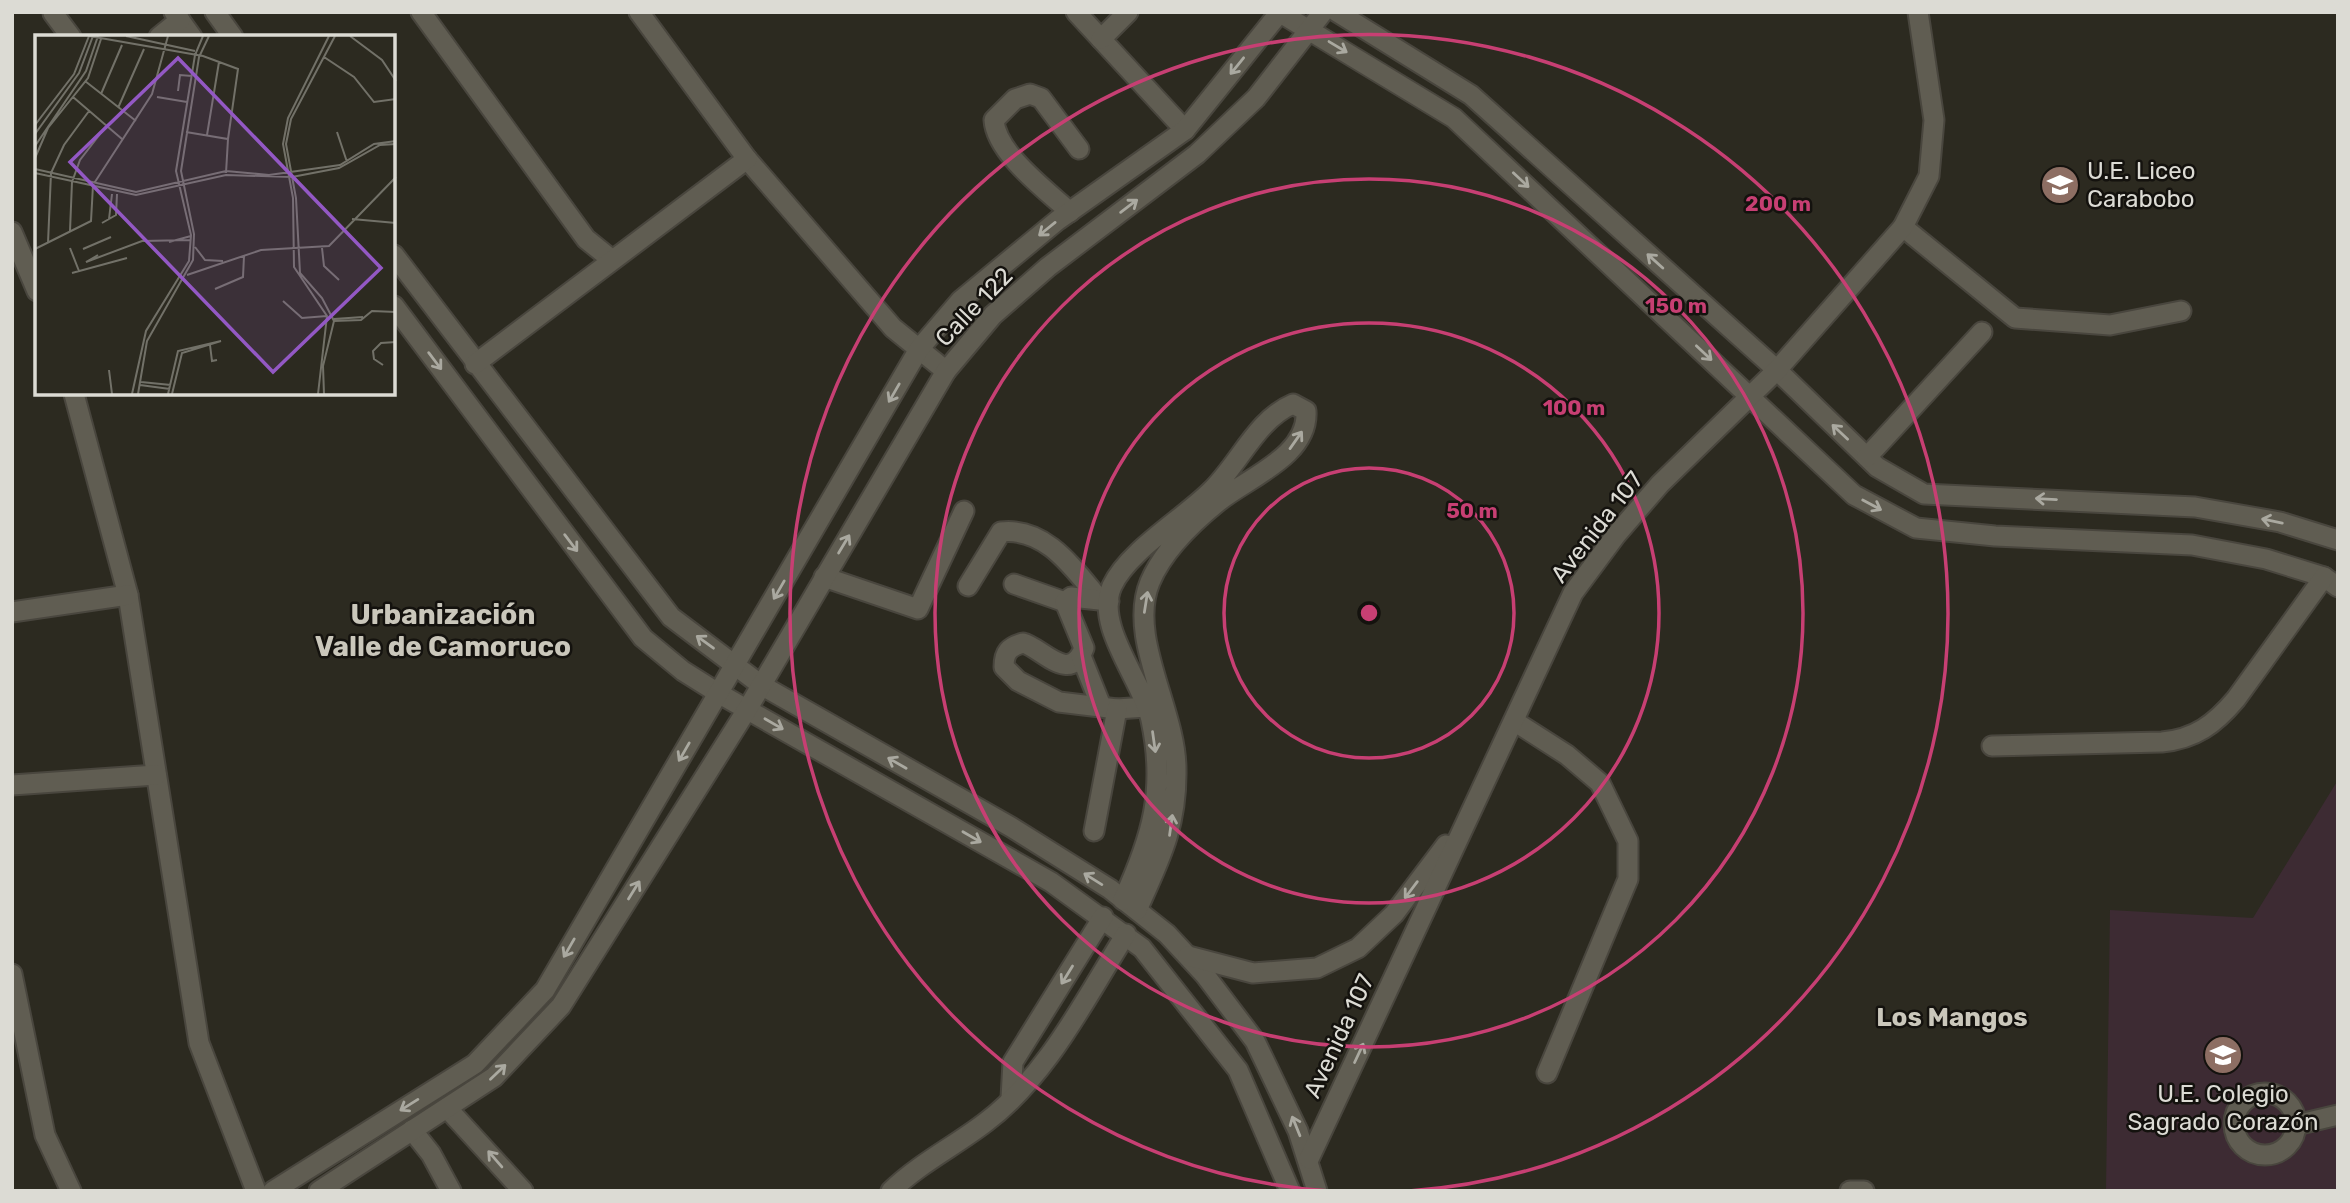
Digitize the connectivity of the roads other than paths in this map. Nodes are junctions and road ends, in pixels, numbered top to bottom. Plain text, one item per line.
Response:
1 (215, 12) edge
2 (421, 12) edge
3 (639, 12) edge
4 (1076, 12) edge
5 (1128, 12) edge
6 (1279, 12) edge
7 (1323, 12) edge
8 (1337, 12) edge
9 (1918, 12) edge
10 (53, 13) edge
11 (177, 16) edge
12 (1311, 30) junction
13 (70, 35) edge
14 (161, 35) edge
15 (191, 35) edge
16 (232, 35) edge
17 (1101, 39) junction
18 (1185, 130) junction
19 (1079, 149) dead end
20 (747, 159) junction
21 (1070, 212) junction
22 (1903, 227) junction
23 (12, 232) edge
24 (396, 258) edge
25 (612, 260) junction
26 (35, 286) edge
27 (396, 309) edge
28 (2181, 311) dead end
29 (1982, 332) dead end
30 (919, 349) junction
31 (475, 365) junction
32 (1777, 370) junction
33 (946, 371) junction
34 (1750, 395) junction
35 (75, 396) edge
36 (508, 407) junction
37 (484, 425) junction
38 (1244, 453) junction
39 (1867, 457) junction
40 (1260, 473) junction
41 (964, 511) dead end
42 (2338, 540) edge
43 (824, 577) junction
44 (2331, 582) edge
45 (1014, 584) dead end
46 (968, 586) dead end
47 (128, 596) junction
48 (1104, 600) junction
49 (1065, 601) junction
50 (12, 612) edge
51 (1081, 656) junction
52 (735, 664) junction
53 (761, 685) junction
54 (719, 693) junction
55 (1109, 707) junction
56 (1146, 707) junction
57 (748, 708) junction
58 (1514, 721) junction
59 (1992, 746) dead end
60 (156, 775) junction
61 (12, 785) edge
62 (1468, 817) junction
63 (1094, 831) dead end
64 (1130, 905) junction
65 (1103, 917) junction
66 (1126, 934) junction
67 (1188, 956) junction
68 (12, 974) edge
69 (1546, 1073) dead end
70 (1011, 1098) junction
71 (447, 1108) junction
72 (2338, 1115) edge
73 (2296, 1125) dead end
74 (412, 1130) junction
75 (1309, 1159) junction
76 (71, 1191) edge
77 (256, 1191) edge
78 (273, 1191) edge
79 (319, 1191) edge
80 (451, 1191) edge
81 (523, 1191) edge
82 (891, 1191) edge
83 (1290, 1191) edge
84 (1317, 1191) edge
85 (1850, 1191) edge
86 (1864, 1191) edge

1 - 16 street
2 - 25 street
3 - 20 street
4 - 17 street
5 - 17 street
6 - 12 street
6 -> 18 street, Calle 122
7 - 12 street, Calle 122
32 -> 8 street
9 - 22 street, Avenida 107
10 - 13 street
11 - 14 street
11 - 15 street
33 -> 12 street, Calle 122
12 -> 34 street
17 - 18 street
18 - 21 street, Calle 122
19 - 21 street
20 - 25 street
20 - 30 street
21 -> 30 street, Calle 122
22 - 28 street
22 - 32 street, Avenida 107
23 - 26 street
24 - 31 street
25 - 31 street
27 -> 37 street
29 - 39 street
30 - 33 street
30 -> 52 street, Calle 122
31 - 36 street
32 - 34 street, Avenida 107
39 -> 32 street
43 -> 33 street, Calle 122
34 -> 44 street
34 - 58 street, Avenida 107
35 - 47 street
36 - 37 street
52 -> 36 street
37 -> 54 street
38 - 40 street
40 -> 38 street
38 - 48 street
42 -> 39 street
64 -> 40 street
41 - 43 street
43 - 53 street, Calle 122
44 - 59 street
45 - 49 street
46 - 48 street
47 - 50 street
47 - 60 street
48 - 49 street
48 - 56 street
49 - 51 street
51 - 55 street
51 - 55 street
52 - 53 street
52 - 54 street, Calle 122
53 - 57 street, Calle 122
64 -> 53 street
54 - 57 street
54 -> 78 street, Calle 122
55 - 56 street
55 - 63 street
56 -> 64 street
57 -> 65 street
71 -> 57 street, Calle 122
58 - 62 street, Avenida 107
58 - 69 street
60 - 61 street
60 - 77 street
62 -> 67 street
75 -> 62 street, Avenida 107
64 - 67 street
65 - 66 street
65 -> 70 street
66 - 70 street
66 - 83 street
75 -> 67 street
68 - 76 street
70 - 82 street
71 - 74 street, Calle 122
81 -> 71 street
72 - 73 street
74 - 79 street, Calle 122
74 - 80 street
75 - 84 street
85 - 86 street

